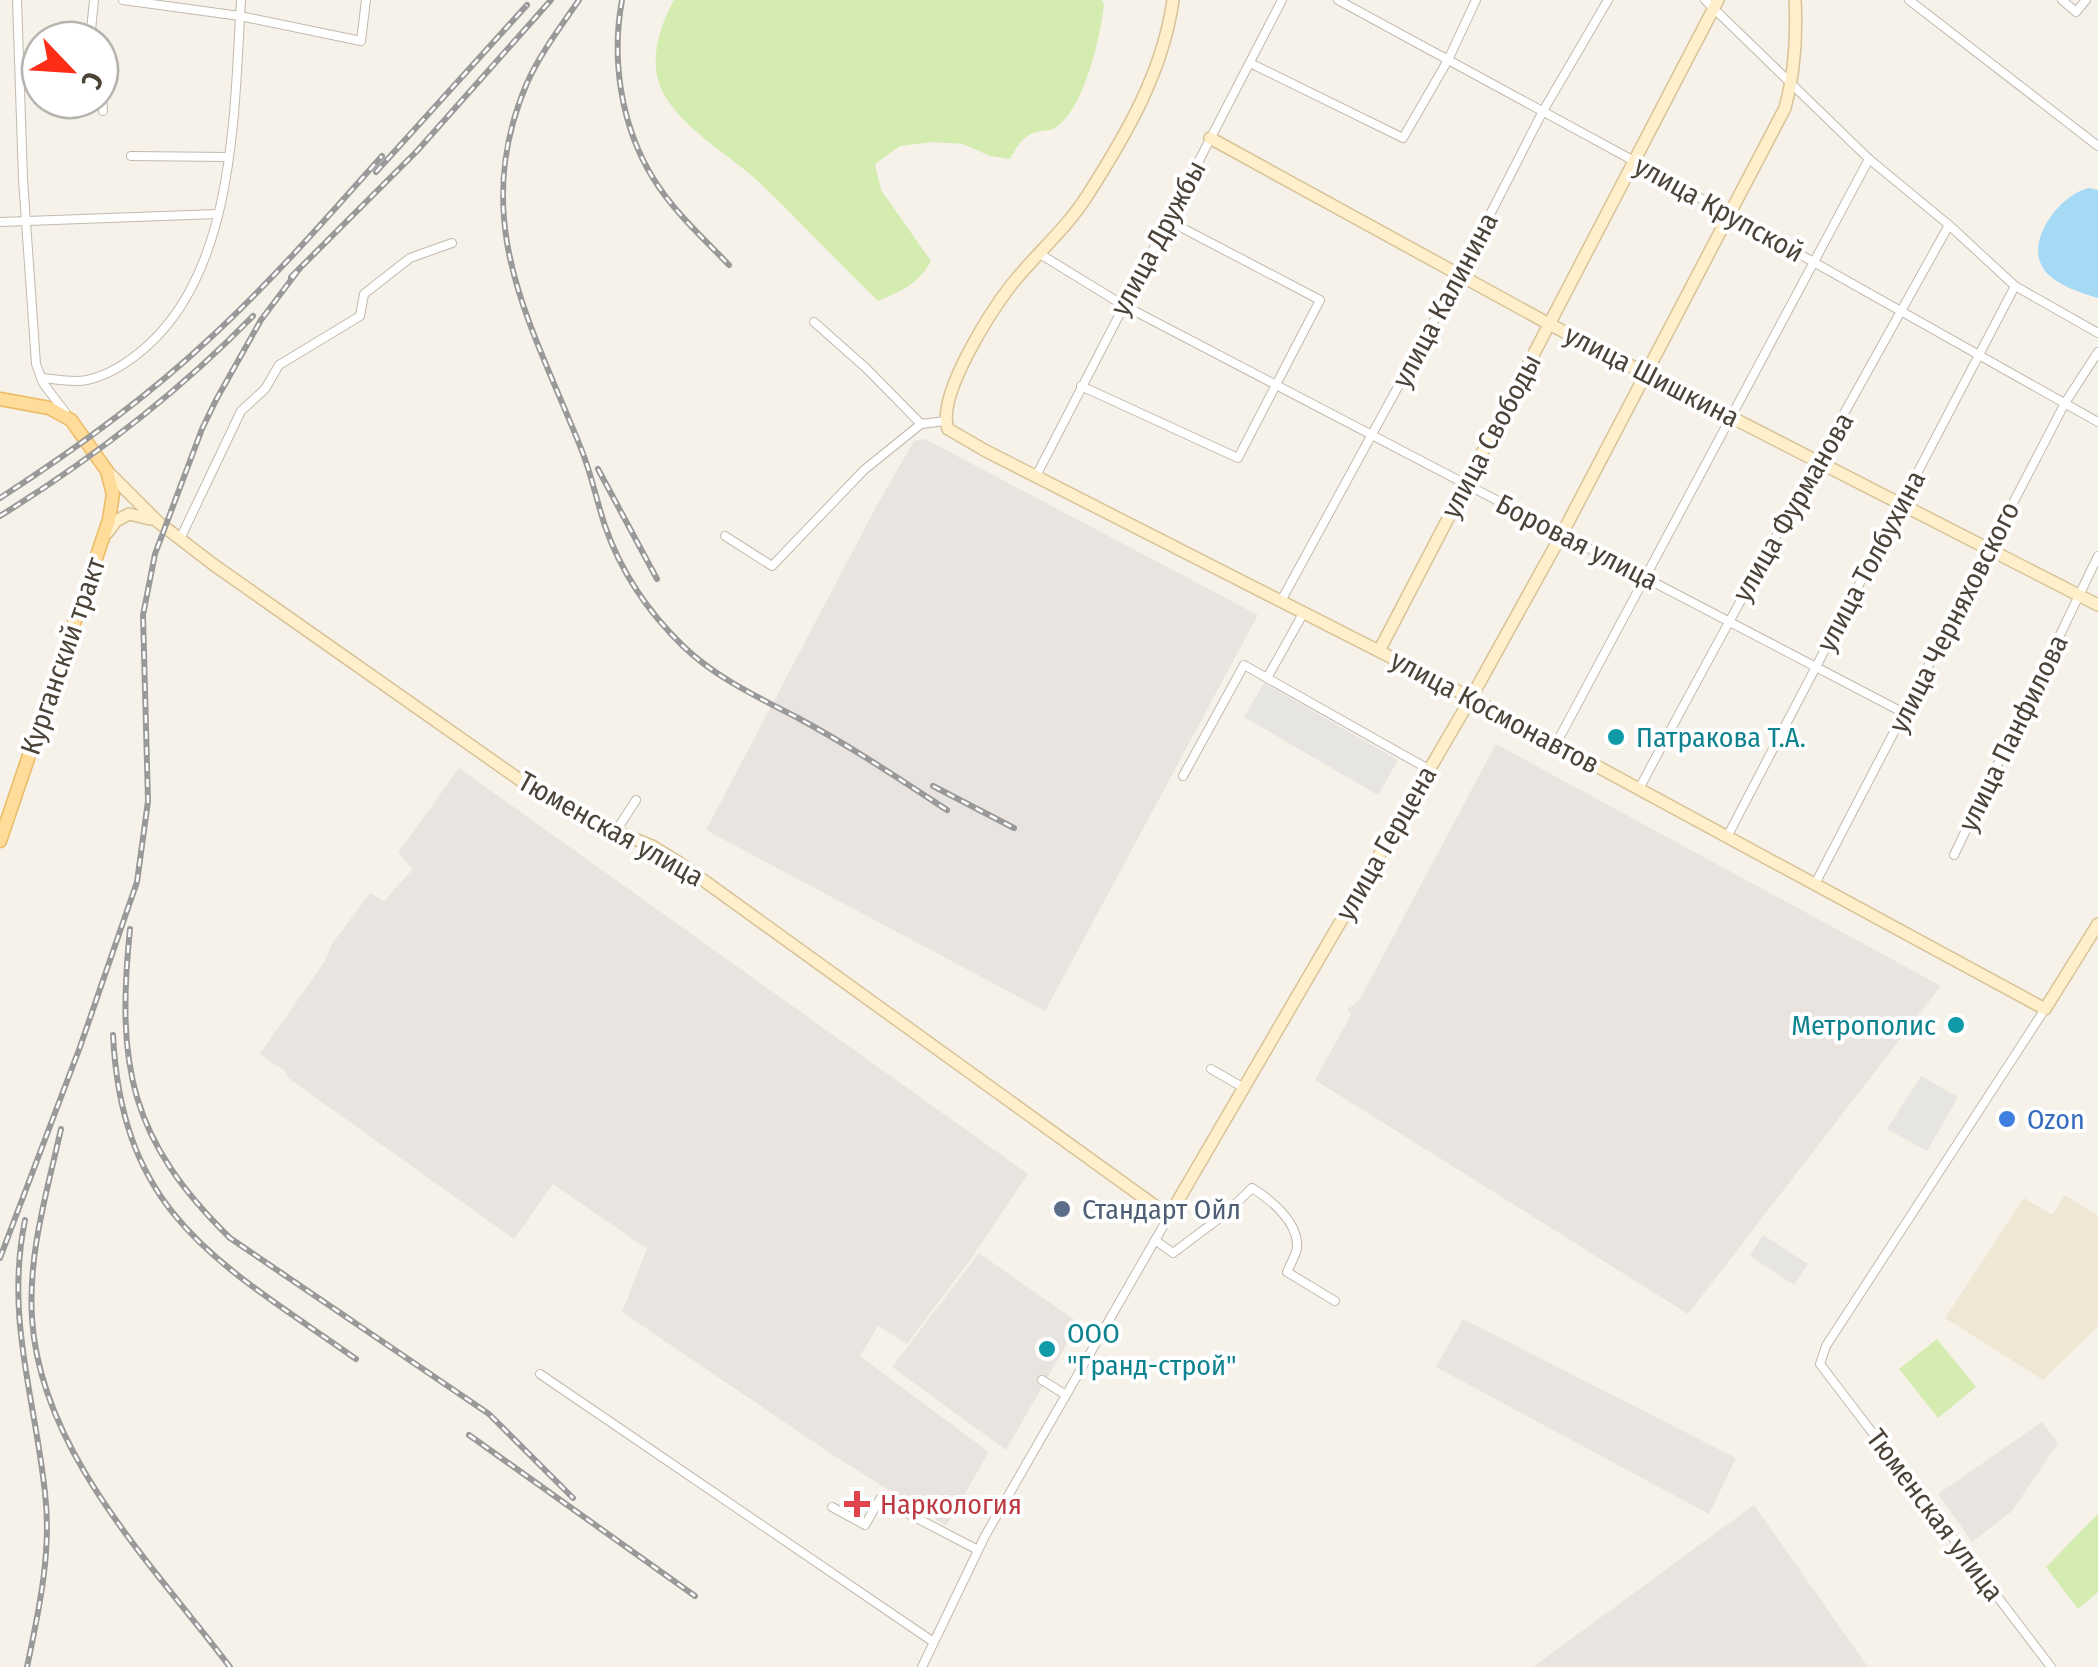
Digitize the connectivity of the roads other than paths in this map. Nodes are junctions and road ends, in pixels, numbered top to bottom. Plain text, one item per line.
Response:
1 (17, 0) edge
2 (127, 0) edge
3 (241, 0) edge
4 (366, 0) edge
5 (1173, 0) edge
6 (1282, 0) edge
7 (1338, 0) edge
8 (1476, 0) edge
9 (1608, 0) edge
10 (1794, 0) edge
11 (1908, 0) edge
12 (2062, 0) edge
13 (2086, 0) edge
14 (1712, 2) edge
15 (240, 16) junction
16 (1448, 60) junction
17 (1250, 63) junction
18 (1792, 84) junction
19 (1544, 112) junction
20 (1210, 138) junction
21 (2096, 140) edge
22 (131, 156) dead end
23 (228, 156) junction
24 (1869, 159) junction
25 (1634, 161) junction
26 (217, 214) junction
27 (1729, 215) junction
28 (27, 220) junction
29 (1168, 220) junction
30 (0, 222) edge
31 (1949, 225) junction
32 (452, 243) dead end
33 (1040, 254) junction
34 (1815, 263) junction
35 (1460, 275) junction
36 (2016, 286) junction
37 (1123, 305) junction
38 (1901, 311) junction
39 (814, 322) dead end
40 (1549, 324) junction
41 (2098, 333) edge
42 (2098, 352) edge
43 (1979, 355) junction
44 (1646, 373) junction
45 (41, 378) junction
46 (1081, 386) junction
47 (1276, 386) junction
48 (0, 399) edge
49 (2065, 404) junction
50 (1730, 416) junction
51 (71, 420) junction
52 (945, 422) junction
53 (2098, 422) edge
54 (921, 424) junction
55 (1372, 437) junction
56 (1820, 462) junction
57 (107, 471) junction
58 (1036, 476) junction
59 (1465, 486) junction
60 (1902, 503) junction
61 (158, 522) junction
62 (1563, 532) junction
63 (725, 536) dead end
64 (180, 539) junction
65 (100, 546) junction
66 (1990, 548) junction
67 (2098, 556) edge
68 (1644, 575) junction
69 (2079, 595) junction
70 (1281, 600) junction
71 (2098, 605) edge
72 (1304, 612) junction
73 (1728, 620) junction
74 (1379, 651) junction
75 (1816, 666) junction
76 (1267, 678) junction
77 (1471, 698) junction
78 (1904, 713) junction
79 (1556, 744) junction
80 (1430, 770) junction
81 (1182, 776) dead end
82 (1638, 789) junction
83 (636, 800) dead end
84 (616, 831) junction
85 (1727, 837) junction
86 (0, 840) edge
87 (1954, 856) dead end
88 (1815, 884) junction
89 (2098, 924) edge
90 (2044, 1009) junction
91 (1211, 1069) dead end
92 (1244, 1088) junction
93 (1168, 1216) junction
94 (1155, 1240) junction
95 (1335, 1301) dead end
96 (540, 1374) dead end
97 (1042, 1380) dead end
98 (1066, 1395) junction
99 (832, 1507) dead end
100 (978, 1550) junction
101 (932, 1642) junction
102 (922, 1667) edge
103 (2051, 1667) edge

1 - 28 street
2 - 15 street
3 - 15 street
4 - 15 street
5 - 33 street
6 - 17 street, улица Дружбы
7 - 16 street, улица Крупской
8 - 16 street
9 - 19 street, улица Калинина
10 - 18 street, улица Герцена
11 - 21 street
12 - 13 street
14 - 18 street
14 - 25 street, улица Свободы
15 - 23 street
16 - 17 street
16 - 19 street, улица Крупской
17 - 20 street, улица Дружбы
18 - 24 street
18 - 27 street, улица Герцена
19 - 25 street, улица Крупской
19 - 35 street, улица Калинина
20 - 29 street, улица Дружбы
20 - 35 street, улица Шишкина
22 - 23 street
23 - 26 street
24 - 31 street
24 - 34 street
25 - 27 street, улица Крупской
25 - 40 street, улица Свободы
26 - 28 street
26 - 45 street
27 - 34 street, улица Крупской
27 - 44 street, улица Герцена
28 - 30 street
28 - 45 street
29 - 37 street, улица Дружбы
29 - 47 street
31 - 36 street
31 - 38 street, улица Фурманова
32 - 64 street
33 - 37 street, Боровая улица
33 - 52 street
34 - 38 street, улица Крупской
34 - 50 street
35 - 40 street, улица Шишкина
35 - 55 street, улица Калинина
36 - 41 street
36 - 43 street, улица Толбухина
37 - 46 street, улица Дружбы
37 - 47 street, Боровая улица
38 - 43 street, улица Крупской
38 - 56 street, улица Фурманова
39 - 54 street
40 - 44 street, улица Шишкина
40 - 59 street, улица Свободы
42 - 49 street, улица Черняховского
43 - 49 street, улица Крупской
43 - 60 street, улица Толбухина
44 - 50 street, улица Шишкина
44 - 62 street, улица Герцена
45 - 51 street
46 - 47 street
46 - 58 street, улица Дружбы
47 - 55 street, Боровая улица
48 - 51 main road
49 - 53 street, улица Крупской
49 - 66 street, улица Черняховского
50 - 56 street, улица Шишкина
50 - 68 street
51 - 57 main road
52 - 54 street
52 - 58 street, улица Космонавтов
54 - 63 street
55 - 59 street, Боровая улица
55 - 70 street, улица Калинина
56 - 60 street, улица Шишкина
56 - 73 street, улица Фурманова
57 - 61 street, Тюменская улица
57 - 65 main road, Курганский тракт
58 - 70 street, улица Космонавтов
59 - 62 street, Боровая улица
59 - 74 street, улица Свободы
60 - 66 street, улица Шишкина
60 - 75 street, улица Толбухина
61 - 64 street, Тюменская улица
61 - 65 street
62 - 68 street, Боровая улица
62 - 77 street, улица Герцена
64 - 84 street, Тюменская улица
65 - 86 main road, Курганский тракт
66 - 69 street, улица Шишкина
66 - 78 street, улица Черняховского
67 - 69 street, улица Панфилова
68 - 73 street, Боровая улица
68 - 79 street
69 - 71 street, улица Шишкина
69 - 87 street, улица Панфилова
70 - 72 street, улица Космонавтов
72 - 74 street, улица Космонавтов
72 - 76 street
73 - 75 street, Боровая улица
73 - 82 street, улица Фурманова
74 - 77 street, улица Космонавтов
75 - 78 street, Боровая улица
75 - 85 street, улица Толбухина
76 - 80 street
76 - 81 street
77 - 79 street, улица Космонавтов
77 - 80 street, улица Герцена
78 - 88 street, улица Черняховского
79 - 82 street, улица Космонавтов
80 - 92 street, улица Герцена
82 - 85 street, улица Космонавтов
83 - 84 street
84 - 93 street, Тюменская улица
85 - 88 street, улица Космонавтов
88 - 90 street, улица Космонавтов
89 - 90 street
90 - 103 street, Тюменская улица
91 - 92 street
92 - 93 street, улица Герцена
93 - 94 street, улица Герцена
94 - 95 street
94 - 98 street, улица Герцена
96 - 101 street
97 - 98 street
98 - 100 street, улица Герцена
99 - 100 street
100 - 101 street, улица Герцена
101 - 102 street, улица Герцена

